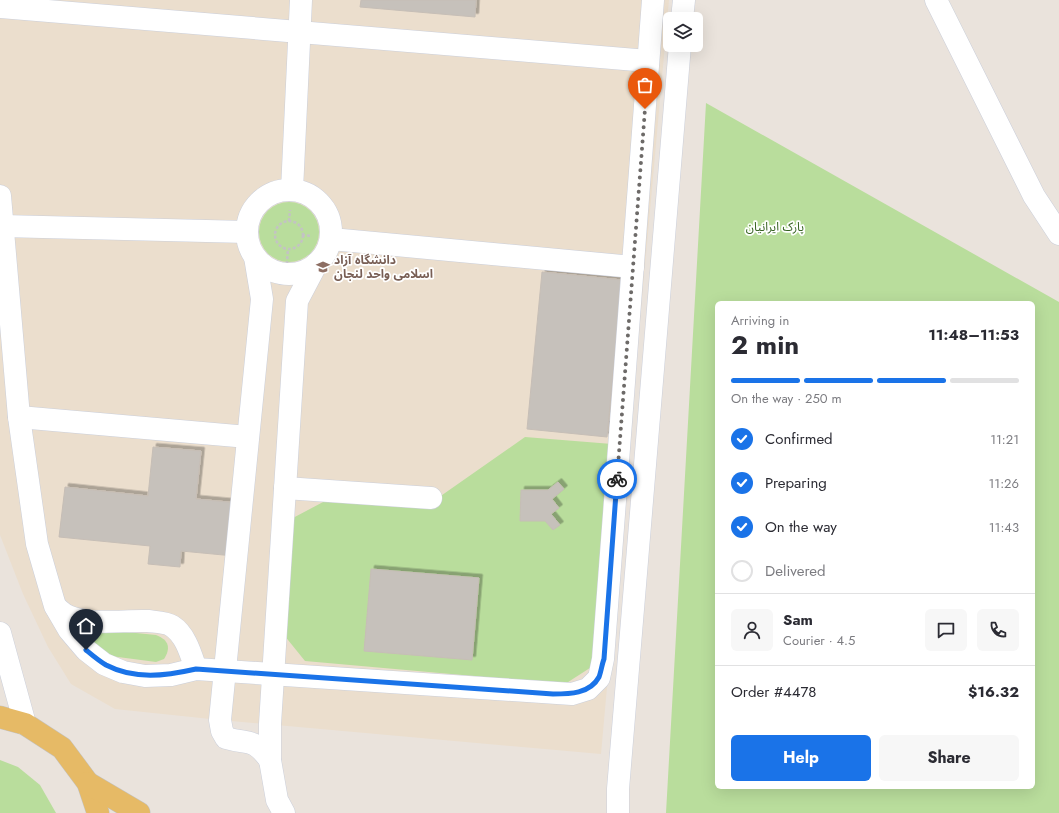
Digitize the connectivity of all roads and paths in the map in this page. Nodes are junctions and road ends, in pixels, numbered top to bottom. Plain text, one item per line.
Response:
1 (301, 0) edge
2 (653, 0) edge
3 (684, 0) edge
4 (936, 0) edge
5 (0, 8) edge
6 (683, 12) edge
7 (300, 32) junction
8 (679, 52) edge
9 (648, 61) junction
10 (292, 190) junction
11 (0, 196) edge
12 (2, 226) junction
13 (247, 232) junction
14 (1059, 234) edge
15 (330, 239) junction
16 (288, 248) junction
17 (255, 257) junction
18 (318, 263) junction
19 (633, 267) junction
20 (286, 274) junction
21 (19, 417) junction
22 (248, 438) junction
23 (285, 488) junction
24 (431, 498) dead end
25 (54, 606) junction
26 (0, 633) edge
27 (196, 669) junction
28 (225, 671) junction
29 (273, 674) junction
30 (0, 717) edge
31 (25, 724) junction
32 (270, 760) junction
33 (88, 783) junction
34 (98, 813) edge
35 (139, 813) edge
36 (284, 813) edge
37 (618, 813) edge

1 - 7 street
2 - 9 street
3 - 6 street
4 - 14 street
5 - 7 street
7 - 9 street
7 - 10 street
8 - 37 street
9 - 19 street
10 - 13 street
10 - 15 street
11 - 12 street
12 - 13 street
12 - 21 street
13 - 17 street
15 - 18 street
15 - 19 street
16 - 16 path
16 - 20 path
17 - 20 street
17 - 22 street
18 - 20 street
18 - 23 street
19 - 29 street
21 - 22 street
21 - 25 street
22 - 28 street
23 - 24 street
23 - 29 street
25 - 27 street
25 - 27 street
26 - 31 street
27 - 28 street
28 - 29 street
28 - 32 street
29 - 32 street
30 - 31 main road
31 - 33 main road
32 - 36 street
33 - 34 main road
33 - 35 main road

